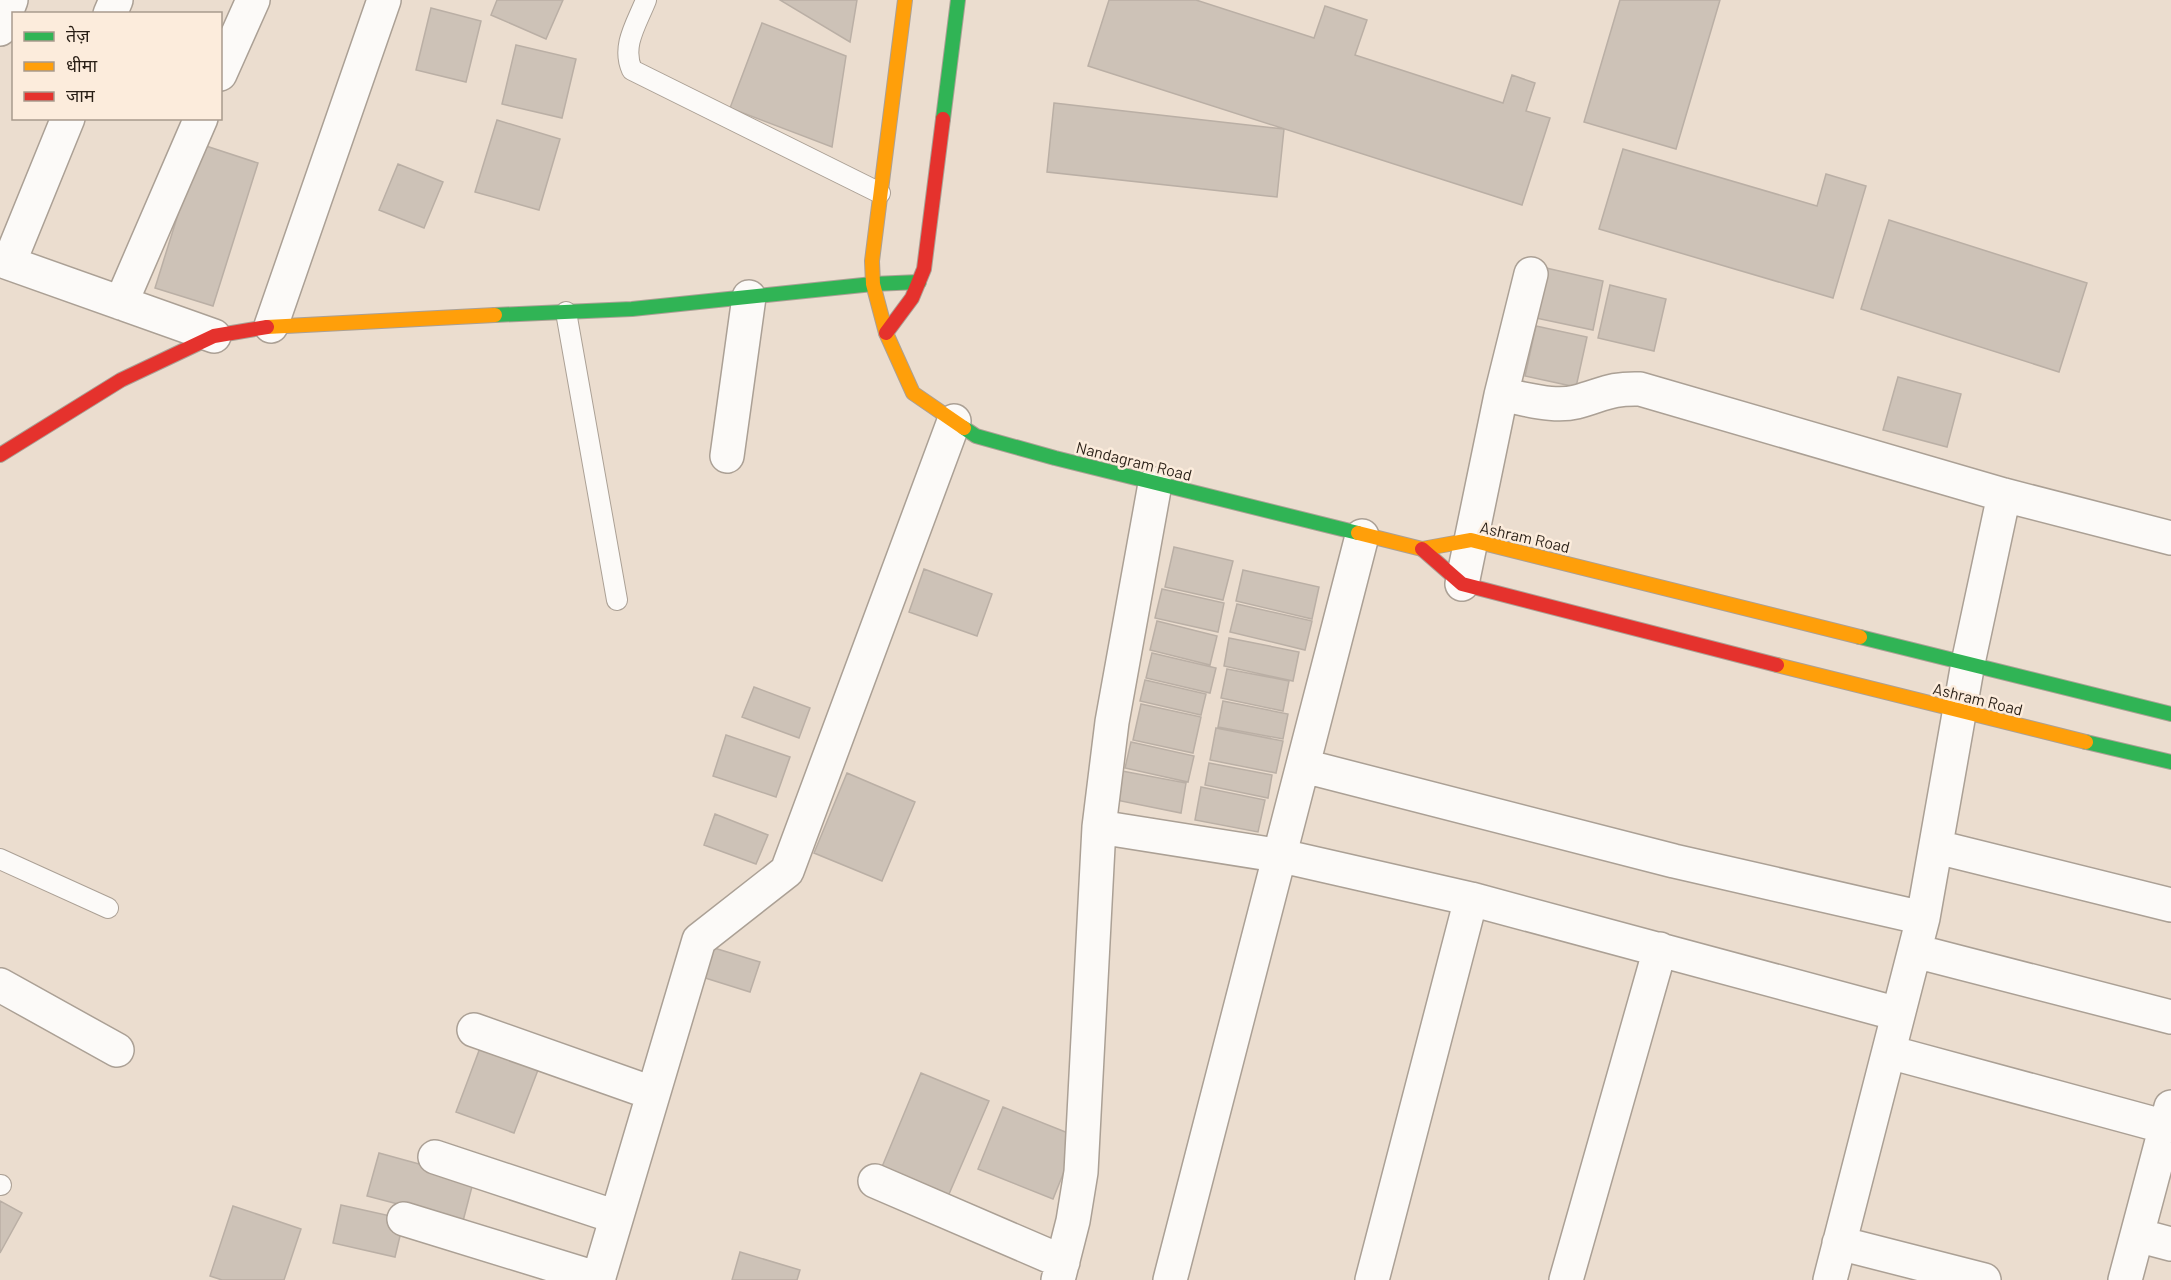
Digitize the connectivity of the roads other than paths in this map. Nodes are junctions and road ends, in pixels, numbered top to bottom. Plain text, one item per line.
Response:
1 (11, 0) edge
2 (253, 0) edge
3 (384, 0) edge
4 (646, 0) edge
5 (905, 0) edge
6 (958, 0) edge
7 (0, 29) edge
8 (222, 70) edge
9 (67, 120) edge
10 (200, 120) edge
11 (880, 193) junction
12 (4, 261) edge
13 (1531, 274) dead end
14 (919, 282) junction
15 (873, 284) junction
16 (749, 297) junction
17 (121, 303) junction
18 (566, 312) junction
19 (271, 326) junction
20 (886, 333) junction
21 (214, 336) junction
22 (1502, 395) junction
23 (954, 421) junction
24 (0, 455) edge
25 (727, 456) dead end
26 (1155, 484) junction
27 (2004, 495) junction
28 (1362, 536) junction
29 (2171, 538) edge
30 (1471, 540) junction
31 (1422, 549) junction
32 (1462, 584) junction
33 (617, 600) dead end
34 (1968, 663) junction
35 (1959, 712) junction
36 (2171, 714) edge
37 (2171, 762) edge
38 (1304, 766) junction
39 (1099, 827) junction
40 (1937, 847) junction
41 (1282, 856) junction
42 (0, 859) edge
43 (1471, 899) junction
44 (2171, 905) edge
45 (108, 908) dead end
46 (1923, 918) junction
47 (1660, 949) junction
48 (1915, 951) junction
49 (0, 985) edge
50 (1898, 1014) junction
51 (2171, 1017) edge
52 (474, 1030) dead end
53 (117, 1050) dead end
54 (1889, 1052) junction
55 (652, 1093) junction
56 (2168, 1117) edge
57 (435, 1157) dead end
58 (875, 1181) dead end
59 (616, 1217) junction
60 (404, 1219) dead end
61 (2137, 1235) junction
62 (1839, 1243) junction
63 (2171, 1244) edge
64 (1060, 1271) edge
65 (598, 1279) edge
66 (1170, 1280) edge
67 (1371, 1280) edge
68 (1566, 1280) edge
69 (1830, 1280) edge
70 (1984, 1280) edge
71 (2125, 1280) edge

1 - 7 street
2 - 8 street
3 - 19 street
4 - 11 lane
5 - 11 street, Nandagram Road
6 - 14 street
9 - 12 street
10 - 17 street
11 - 15 street, Nandagram Road
12 - 17 street
13 - 22 street
14 - 15 street
14 - 20 street
15 - 16 street
15 - 20 street, Nandagram Road
16 - 18 street
16 - 25 street
17 - 21 street
18 - 19 street
18 - 33 lane
19 - 21 street
20 - 23 street, Nandagram Road
21 - 24 street
22 - 27 street
22 - 30 street
23 - 26 street, Nandagram Road
23 - 55 street
26 - 28 street, Nandagram Road
26 - 39 street
27 - 29 street
27 - 34 street
28 - 31 street, Nandagram Road
28 - 38 street
30 - 31 street, Ashram Road
30 - 32 street
30 - 34 street, Ashram Road
31 - 32 street, Ashram Road
32 - 35 street, Ashram Road
34 - 35 street
34 - 36 street, Ashram Road
35 - 37 street, Ashram Road
35 - 40 street
38 - 41 street
38 - 46 street
39 - 41 street
39 - 64 street
40 - 44 street
40 - 46 street
41 - 43 street
41 - 66 street
42 - 45 lane
43 - 47 street
43 - 67 street
46 - 48 street
47 - 50 street
47 - 68 street
48 - 50 street
48 - 51 street
49 - 53 street
50 - 54 street
52 - 55 street
54 - 56 street
54 - 62 street
55 - 59 street
56 - 61 street
57 - 59 street
58 - 64 street
59 - 65 street
60 - 65 street
61 - 63 street
61 - 71 street
62 - 69 street
62 - 70 street

